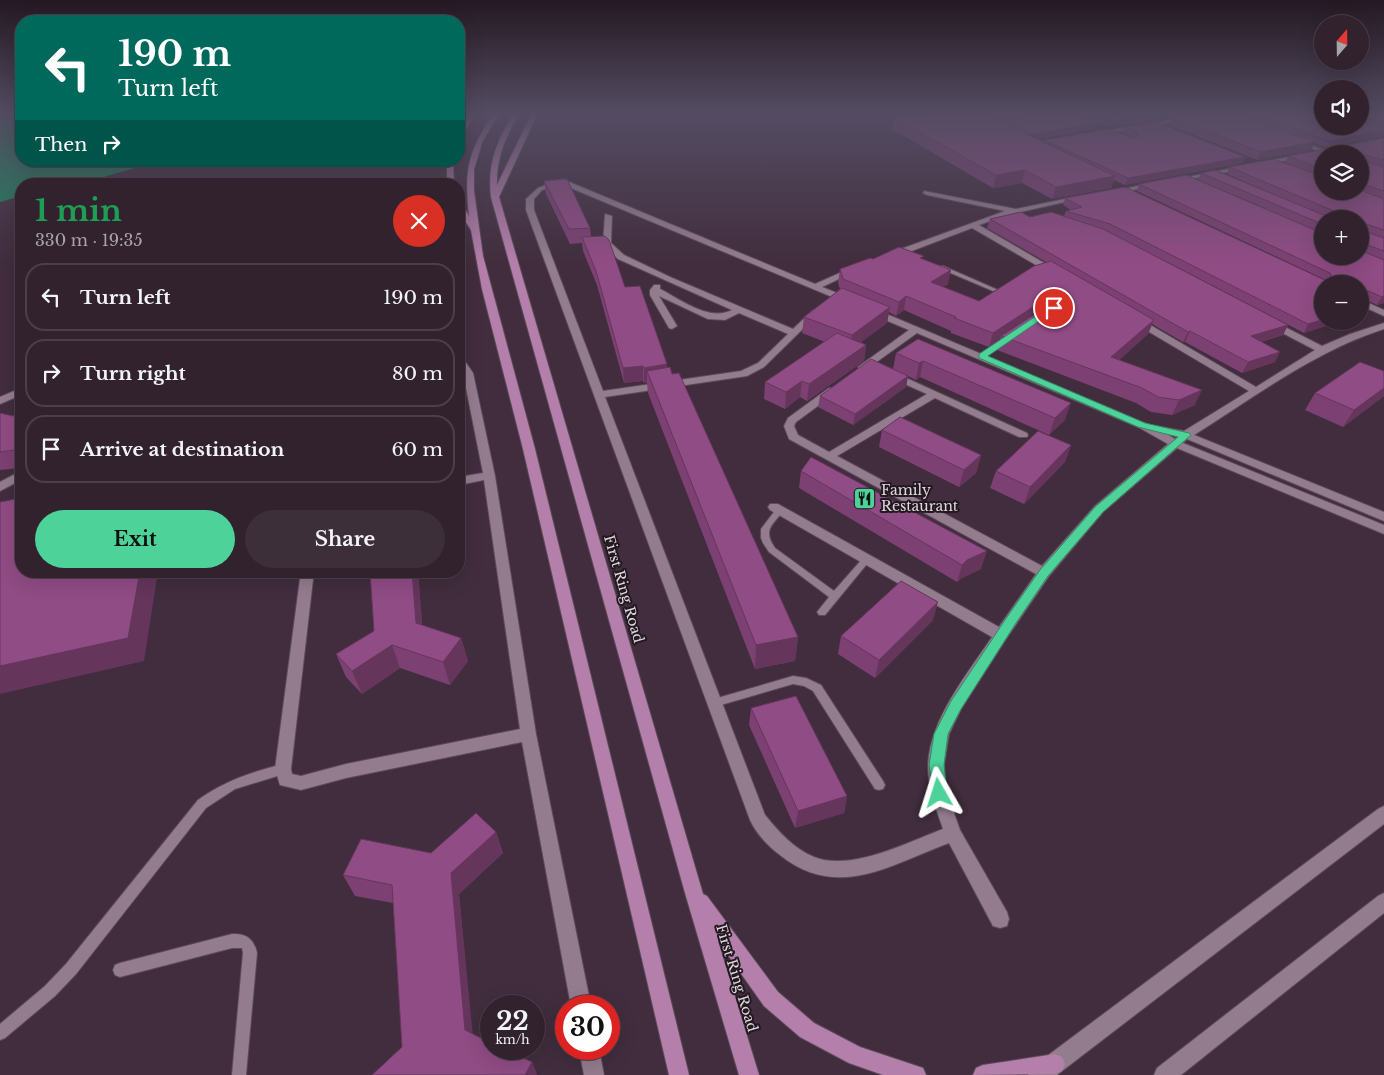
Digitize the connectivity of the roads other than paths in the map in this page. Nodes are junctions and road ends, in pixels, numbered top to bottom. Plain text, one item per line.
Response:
1 (472, 163) edge
2 (494, 163) edge
3 (512, 163) edge
4 (1251, 163) edge
5 (1265, 163) edge
6 (1274, 163) edge
7 (1255, 165) junction
8 (1288, 168) edge
9 (1213, 173) junction
10 (1184, 178) junction
11 (1232, 180) edge
12 (1116, 186) dead end
13 (1201, 186) edge
14 (1125, 190) junction
15 (927, 193) dead end
16 (1105, 194) edge
17 (1134, 194) edge
18 (495, 197) junction
19 (1086, 197) edge
20 (1017, 210) junction
21 (1039, 214) edge
22 (465, 215) edge
23 (608, 216) dead end
24 (973, 225) junction
25 (475, 230) junction
26 (904, 251) junction
27 (914, 255) edge
28 (882, 259) edge
29 (932, 263) edge
30 (858, 268) edge
31 (667, 280) junction
32 (1067, 280) edge
33 (815, 287) junction
34 (654, 290) junction
35 (995, 290) edge
36 (827, 301) junction
37 (1369, 306) edge
38 (738, 310) junction
39 (1384, 313) edge
40 (1127, 316) edge
41 (1262, 318) edge
42 (672, 326) dead end
43 (1384, 326) edge
44 (917, 329) junction
45 (793, 333) junction
46 (1014, 335) edge
47 (1322, 350) junction
48 (982, 356) junction
49 (465, 368) edge
50 (877, 368) junction
51 (1256, 391) junction
52 (15, 394) edge
53 (935, 394) junction
54 (600, 395) junction
55 (0, 400) edge
56 (1022, 435) dead end
57 (1181, 440) junction
58 (828, 457) junction
59 (489, 476) junction
60 (15, 478) edge
61 (465, 480) edge
62 (0, 487) edge
63 (777, 509) joint
64 (1384, 517) edge
65 (1384, 530) edge
66 (866, 559) junction
67 (1044, 573) junction
68 (307, 578) edge
69 (835, 596) junction
70 (822, 612) dead end
71 (1001, 636) junction
72 (714, 702) junction
73 (528, 734) junction
74 (283, 769) junction
75 (879, 786) dead end
76 (1384, 814) edge
77 (953, 833) junction
78 (694, 893) junction
79 (1384, 902) edge
80 (1000, 919) dead end
81 (120, 970) dead end
82 (579, 995) edge
83 (0, 1033) edge
84 (591, 1060) edge
85 (1047, 1070) edge
86 (239, 1075) edge
87 (594, 1075) edge
88 (679, 1075) edge
89 (749, 1075) edge
90 (916, 1075) edge
91 (983, 1075) edge
92 (1164, 1075) edge

1 - 25 main road
2 - 18 main road, First Ring Road
3 - 18 main road
4 - 7 street
5 - 7 street
6 - 8 street
7 - 9 street
9 - 10 street
9 - 11 street
10 - 13 street
10 - 14 street
12 - 14 street
14 - 16 street
14 - 17 street
15 - 20 street
18 - 78 main road, First Ring Road
19 - 20 street
20 - 21 street
20 - 24 street
22 - 25 main road
23 - 31 street
24 - 26 street
24 - 32 street
25 - 88 main road
26 - 27 lane
26 - 28 street
29 - 35 lane
30 - 33 street
31 - 34 street
31 - 38 street
33 - 36 street
33 - 54 street
34 - 38 street
34 - 42 street
36 - 44 street
36 - 45 street
37 - 39 street
38 - 45 street
40 - 51 street
41 - 47 street
43 - 47 street
44 - 48 street
44 - 50 street
45 - 54 street
46 - 48 lane
47 - 51 street
48 - 57 street
49 - 59 street
50 - 53 street
50 - 58 street
51 - 57 street
52 - 55 street
53 - 56 street
53 - 58 street
54 - 72 street
57 - 64 street
57 - 65 street
57 - 67 street
58 - 67 street
59 - 61 street
59 - 73 street
60 - 62 street
63 - 66 street
63 - 69 lane
66 - 69 lane
66 - 71 street
67 - 71 street
68 - 74 street
69 - 70 lane
71 - 77 street
72 - 75 lane
72 - 77 street
73 - 74 street
73 - 82 street
74 - 83 lane
76 - 85 street
77 - 80 street
78 - 89 main road, First Ring Road
78 - 90 main road
79 - 92 street
81 - 86 lane
84 - 87 street
85 - 91 main road

